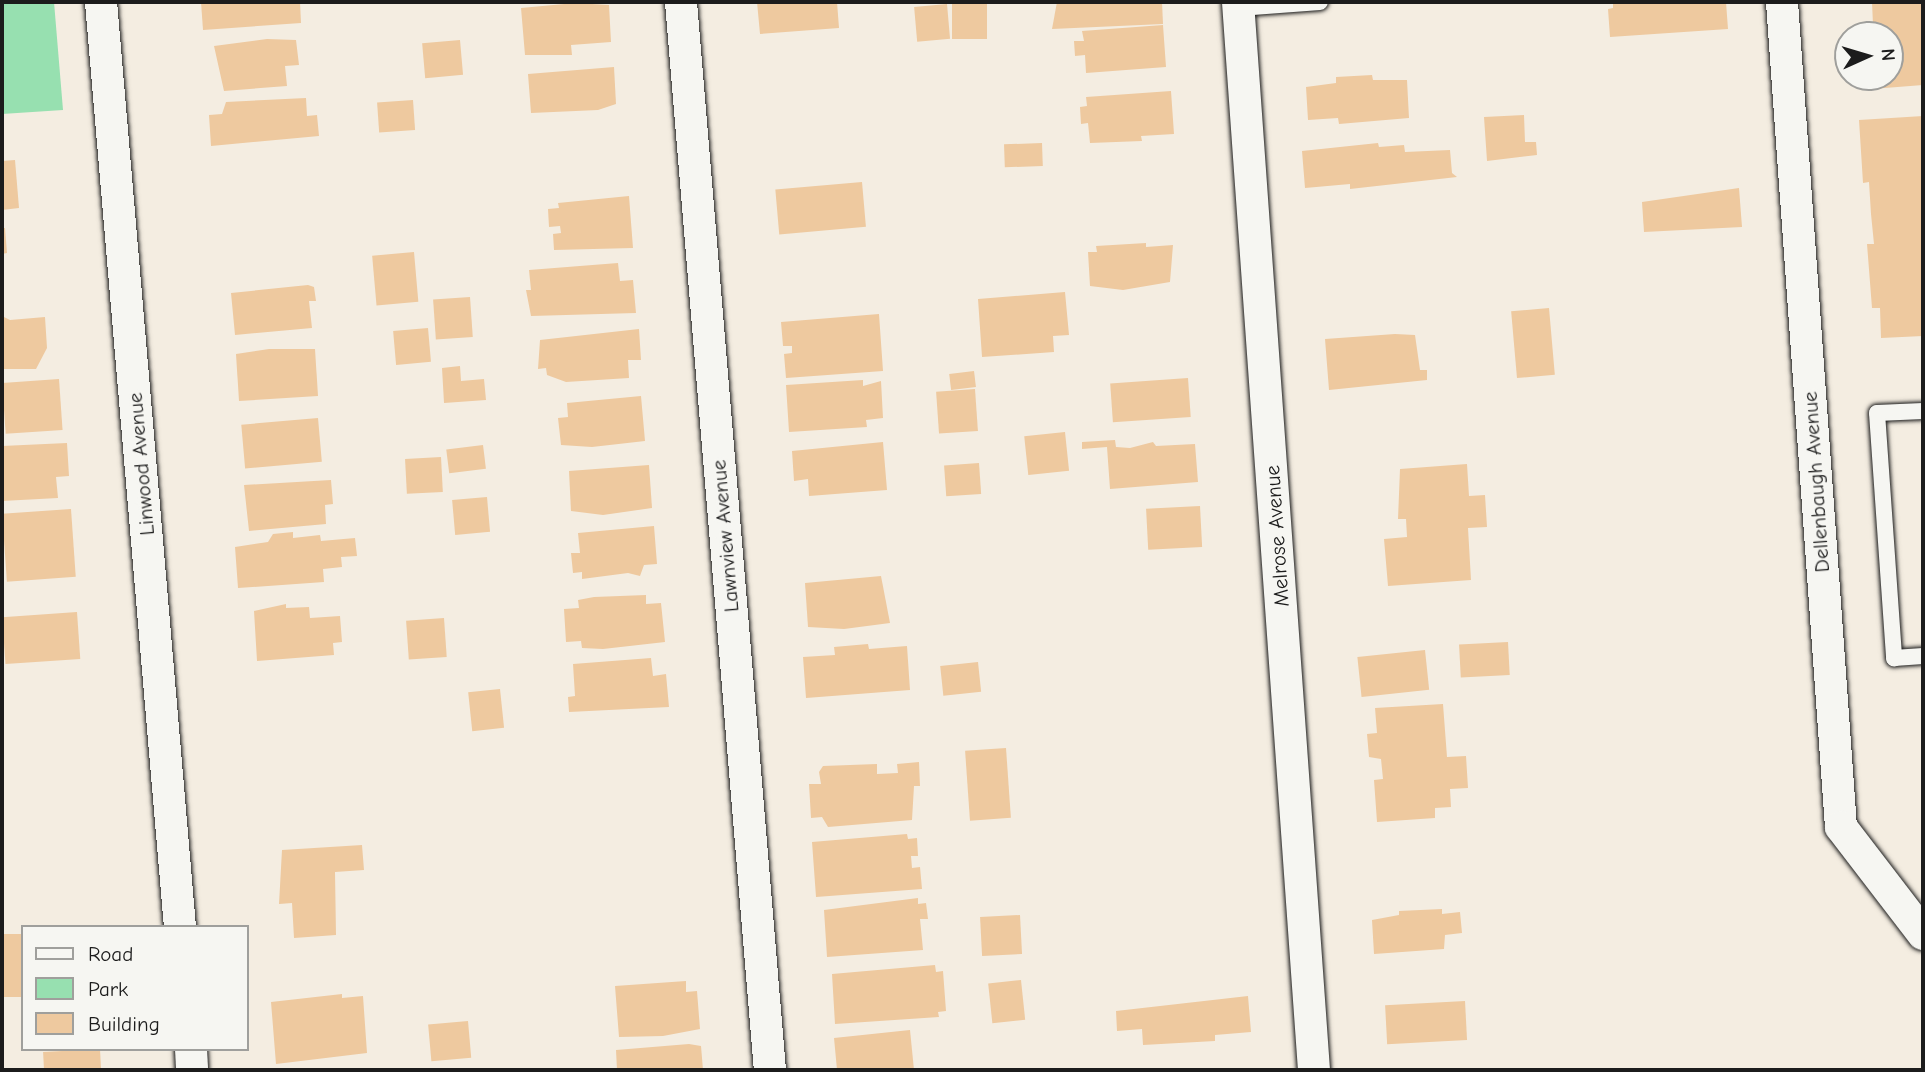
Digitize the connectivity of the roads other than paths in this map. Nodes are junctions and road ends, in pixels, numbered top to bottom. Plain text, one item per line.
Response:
1 (101, 2) edge
2 (681, 2) edge
3 (1321, 2) edge
4 (1782, 2) edge
5 (1238, 5) edge
6 (1923, 411) edge
7 (1923, 656) edge
8 (180, 925) edge
9 (1923, 934) edge
10 (191, 1051) edge
11 (192, 1070) edge
12 (769, 1070) edge
13 (1314, 1070) edge

1 - 8 street, Linwood Avenue
2 - 12 street, Lawnview Avenue
3 - 5 lane
4 - 9 street, Dellenbaugh Avenue
5 - 13 street, Melrose Avenue
6 - 7 lane
10 - 11 street

